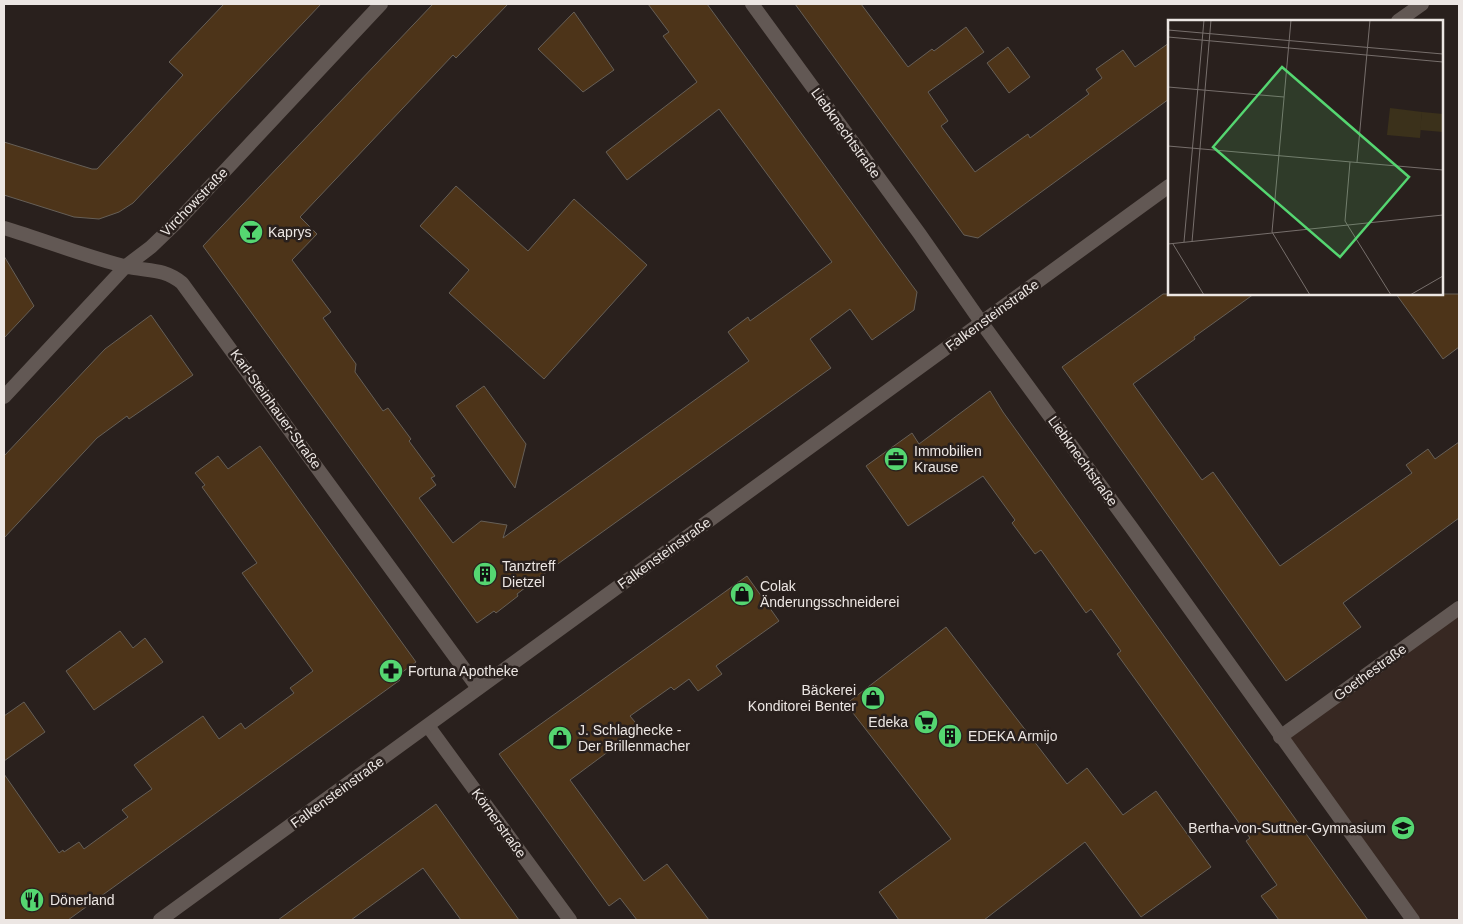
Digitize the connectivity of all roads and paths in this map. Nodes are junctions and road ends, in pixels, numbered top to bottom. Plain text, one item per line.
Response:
1 (381, 4) edge
2 (752, 4) edge
3 (1422, 4) edge
4 (1399, 20) edge
5 (1168, 187) edge
6 (4, 228) edge
7 (126, 266) junction
8 (981, 322) junction
9 (4, 397) edge
10 (1459, 608) edge
11 (478, 688) junction
12 (428, 726) junction
13 (1280, 736) junction
14 (160, 920) edge
15 (570, 920) edge
16 (1413, 920) edge

1 - 7 street, Virchowstraße
2 - 8 street, Liebknechtstraße
3 - 4 street
5 - 8 street, Falkensteinstraße
6 - 7 street, Karl-Steinhauer-Straße
7 - 9 street, Virchowstraße
7 - 11 street, Karl-Steinhauer-Straße
8 - 11 street, Falkensteinstraße
8 - 13 street, Liebknechtstraße
10 - 13 street, Goethestraße
11 - 12 street, Falkensteinstraße
12 - 14 street, Falkensteinstraße
12 - 15 street, Körnerstraße
13 - 16 street, Liebknechtstraße

